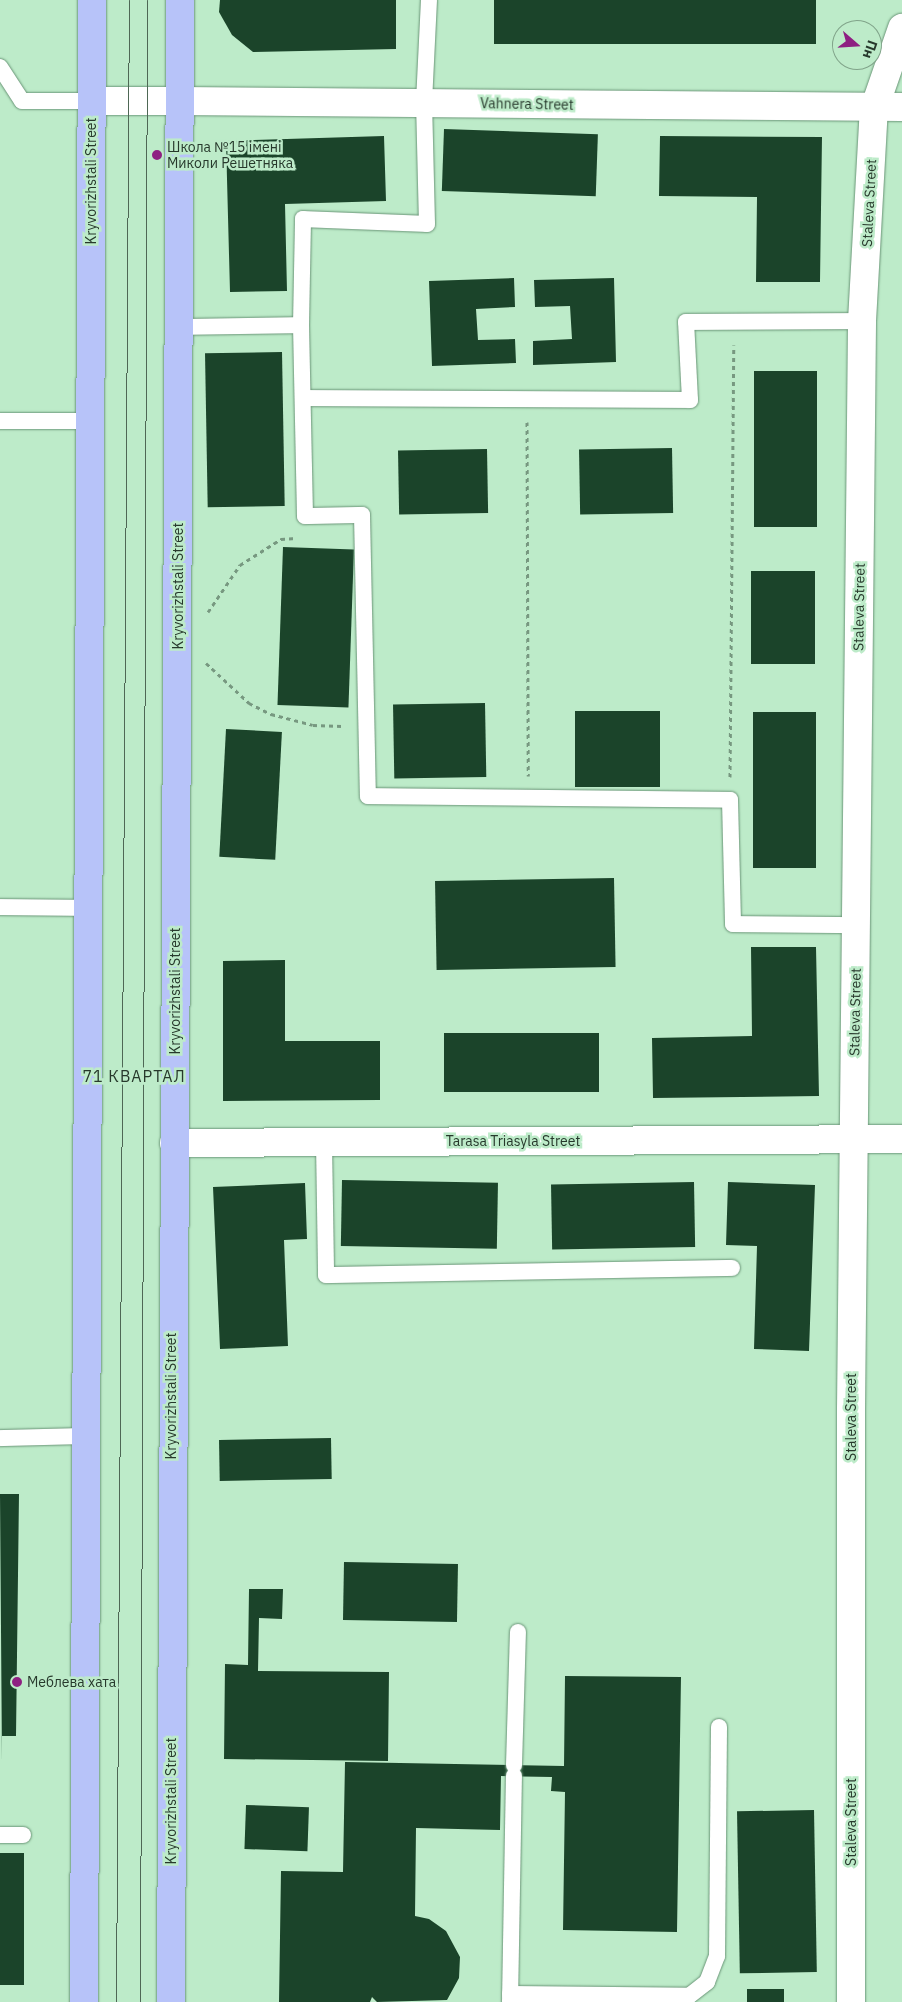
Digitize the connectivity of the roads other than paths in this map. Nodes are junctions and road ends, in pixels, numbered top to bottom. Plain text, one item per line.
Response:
1 (92, 0) edge
2 (180, 0) edge
3 (429, 0) edge
4 (902, 28) edge
5 (0, 67) edge
6 (92, 101) junction
7 (179, 101) junction
8 (424, 102) junction
9 (902, 108) edge
10 (874, 109) junction
11 (862, 321) junction
12 (301, 325) junction
13 (180, 327) junction
14 (303, 398) junction
15 (0, 421) edge
16 (90, 421) junction
17 (0, 907) edge
18 (88, 908) junction
19 (856, 925) junction
20 (853, 1139) junction
21 (902, 1139) edge
22 (324, 1142) junction
23 (174, 1143) junction
24 (732, 1268) dead end
25 (86, 1436) junction
26 (0, 1438) edge
27 (518, 1632) dead end
28 (719, 1727) dead end
29 (0, 1835) edge
30 (23, 1835) dead end
31 (510, 1998) edge
32 (84, 2002) edge
33 (170, 2002) edge
34 (852, 2002) edge

1 - 6 main road, Kryvorizhstali Street
2 - 7 main road, Kryvorizhstali Street
3 - 8 lane
4 - 10 street, Staleva Street
5 - 6 lane
6 - 7 street, Kryvorizhstali Street
6 - 16 main road, Kryvorizhstali Street
7 - 8 street, Vahnera Street
7 - 13 main road, Kryvorizhstali Street
8 - 10 street, Vahnera Street
8 - 12 lane
9 - 10 street, Vahnera Street
10 - 11 street, Staleva Street
11 - 14 lane
11 - 19 street, Staleva Street
12 - 13 lane
12 - 14 lane
13 - 23 main road, Kryvorizhstali Street
14 - 19 lane
15 - 16 lane
16 - 18 main road, Kryvorizhstali Street
17 - 18 lane
18 - 25 main road, Kryvorizhstali Street
19 - 20 street, Staleva Street
20 - 21 street, Tarasa Triasyla Street
20 - 22 street, Tarasa Triasyla Street
20 - 34 street, Staleva Street
22 - 23 street, Tarasa Triasyla Street
22 - 24 lane
23 - 33 main road, Kryvorizhstali Street
25 - 26 lane
25 - 32 main road, Kryvorizhstali Street
27 - 31 lane
28 - 31 lane
29 - 30 lane

